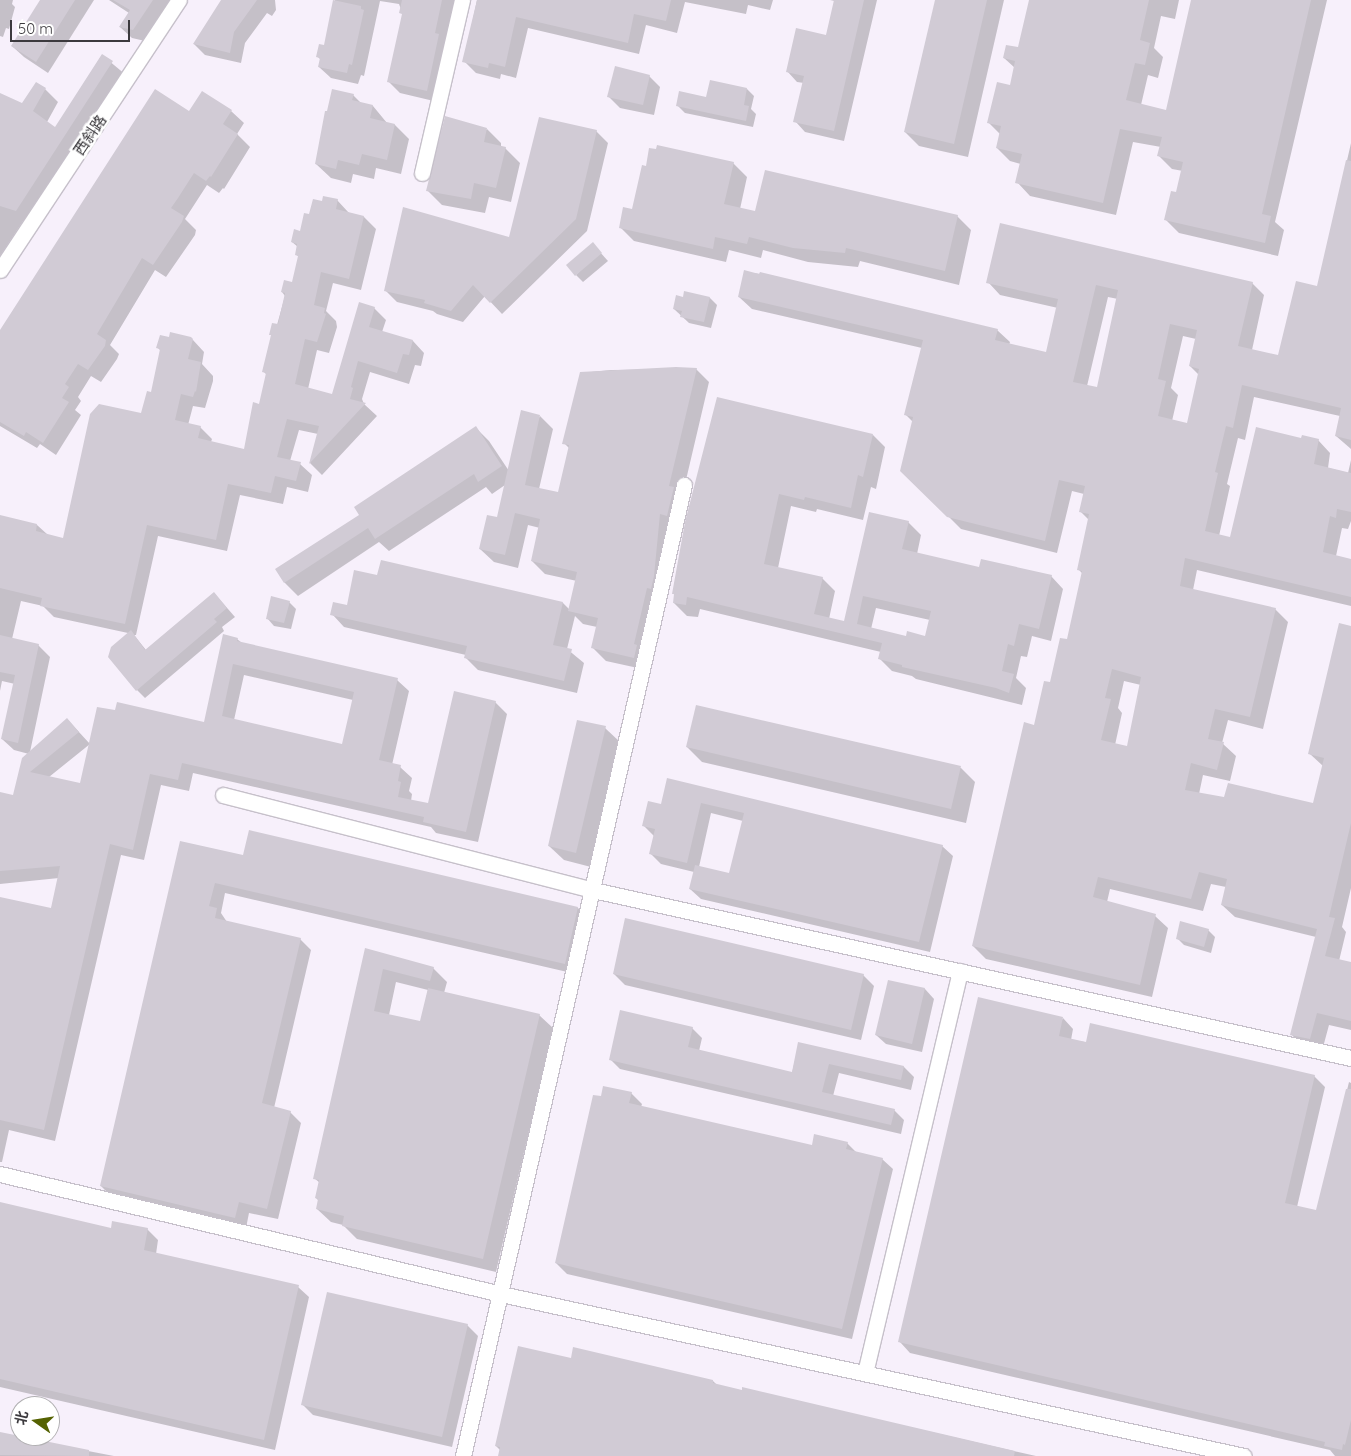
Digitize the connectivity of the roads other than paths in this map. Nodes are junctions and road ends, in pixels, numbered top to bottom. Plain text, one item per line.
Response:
1 (179, 0) edge
2 (462, 0) edge
3 (422, 173) dead end
4 (0, 270) edge
5 (684, 485) dead end
6 (223, 795) dead end
7 (593, 890) junction
8 (960, 971) junction
9 (1351, 1058) edge
10 (0, 1174) edge
11 (501, 1294) junction
12 (865, 1373) junction
13 (463, 1456) edge
14 (1244, 1456) edge

1 - 4 street, 西斜路
2 - 3 street
5 - 7 street
6 - 7 street
7 - 8 street
7 - 11 street
8 - 9 street
8 - 12 street
10 - 11 street
11 - 12 street
11 - 13 street
12 - 14 street

